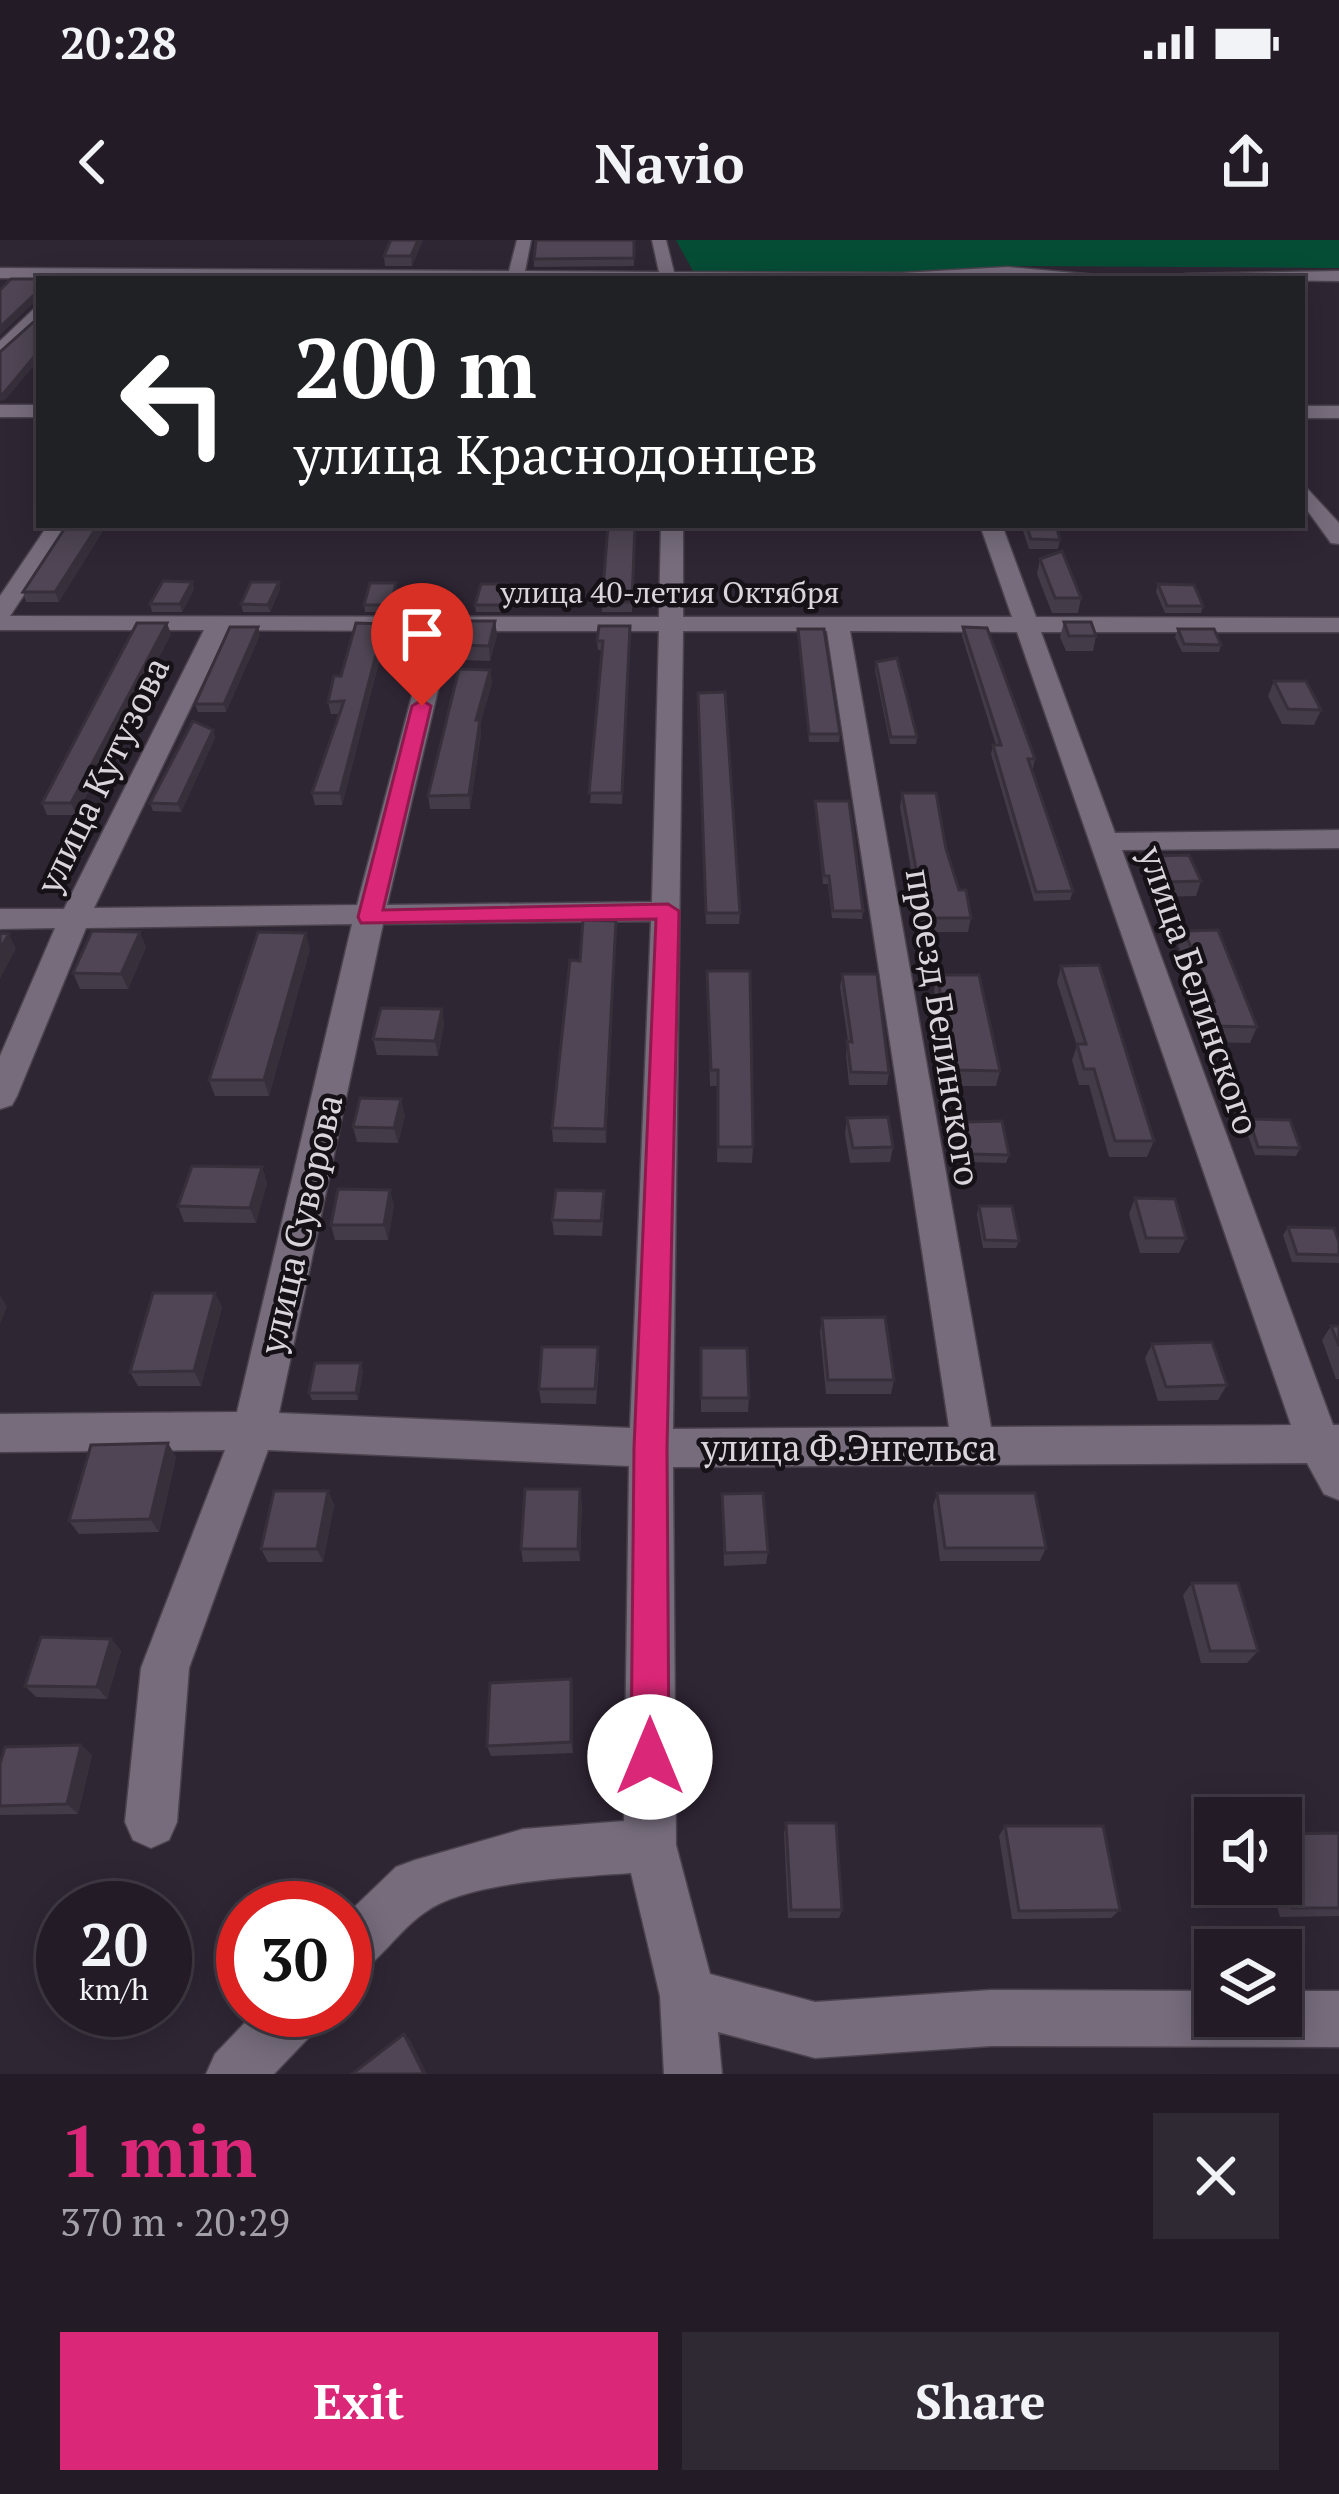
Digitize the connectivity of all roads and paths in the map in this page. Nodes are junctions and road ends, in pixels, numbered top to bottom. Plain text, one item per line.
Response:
1 (524, 240) edge
2 (659, 240) edge
3 (376, 257) dead end
4 (0, 273) edge
5 (1339, 275) edge
6 (51, 276) edge
7 (373, 276) edge
8 (515, 276) edge
9 (668, 276) edge
10 (947, 276) edge
11 (1080, 276) edge
12 (1300, 276) edge
13 (36, 312) edge
14 (0, 351) edge
15 (0, 411) edge
16 (36, 411) edge
17 (1305, 412) edge
18 (1339, 412) edge
19 (1305, 493) edge
20 (57, 528) edge
21 (672, 528) edge
22 (992, 528) edge
23 (1339, 538) edge
24 (0, 613) edge
25 (443, 621) junction
26 (220, 622) junction
27 (673, 622) junction
28 (837, 622) junction
29 (0, 623) edge
30 (1025, 623) junction
31 (1339, 625) edge
32 (1339, 839) edge
33 (1106, 842) junction
34 (668, 911) junction
35 (369, 917) junction
36 (0, 919) edge
37 (74, 919) junction
38 (0, 1096) edge
39 (254, 1431) junction
40 (0, 1433) edge
41 (973, 1446) junction
42 (651, 1448) junction
43 (1332, 1456) edge
44 (152, 1822) dead end
45 (650, 1845) junction
46 (372, 1927) edge
47 (688, 1996) junction
48 (1339, 2019) edge
49 (270, 2037) edge
50 (235, 2074) edge
51 (693, 2074) edge

1 - 8 street
2 - 9 street
3 - 7 street
4 - 6 street
5 - 12 street
10 - 11 street
13 - 14 street
15 - 16 street
17 - 18 street
19 - 23 street
20 - 24 street
21 - 27 street
22 - 30 street, улица Белинского
25 - 26 street, улица 40-летия Октября
25 - 27 street, улица 40-летия Октября
25 - 35 street, улица Суворова
26 - 29 street, улица 40-летия Октября
26 - 37 street, улица Кутузова
27 - 28 street, улица 40-летия Октября
27 - 34 street
28 - 30 street, улица 40-летия Октября
28 - 41 street, проезд Белинского
30 - 31 street, улица 40-летия Октября
30 - 33 street, улица Белинского
32 - 33 street
33 - 43 street, улица Белинского
34 - 35 street
34 - 42 street
35 - 37 street
35 - 39 street, улица Суворова
36 - 37 street
37 - 38 street, улица Кутузова
39 - 40 street, улица Ф.Энгельса
39 - 42 street, улица Ф.Энгельса
39 - 44 street, улица Суворова
41 - 42 street, улица Ф.Энгельса
41 - 43 street, улица Ф.Энгельса
42 - 45 street
45 - 46 street
45 - 47 street
47 - 48 street
47 - 51 street
49 - 50 street

